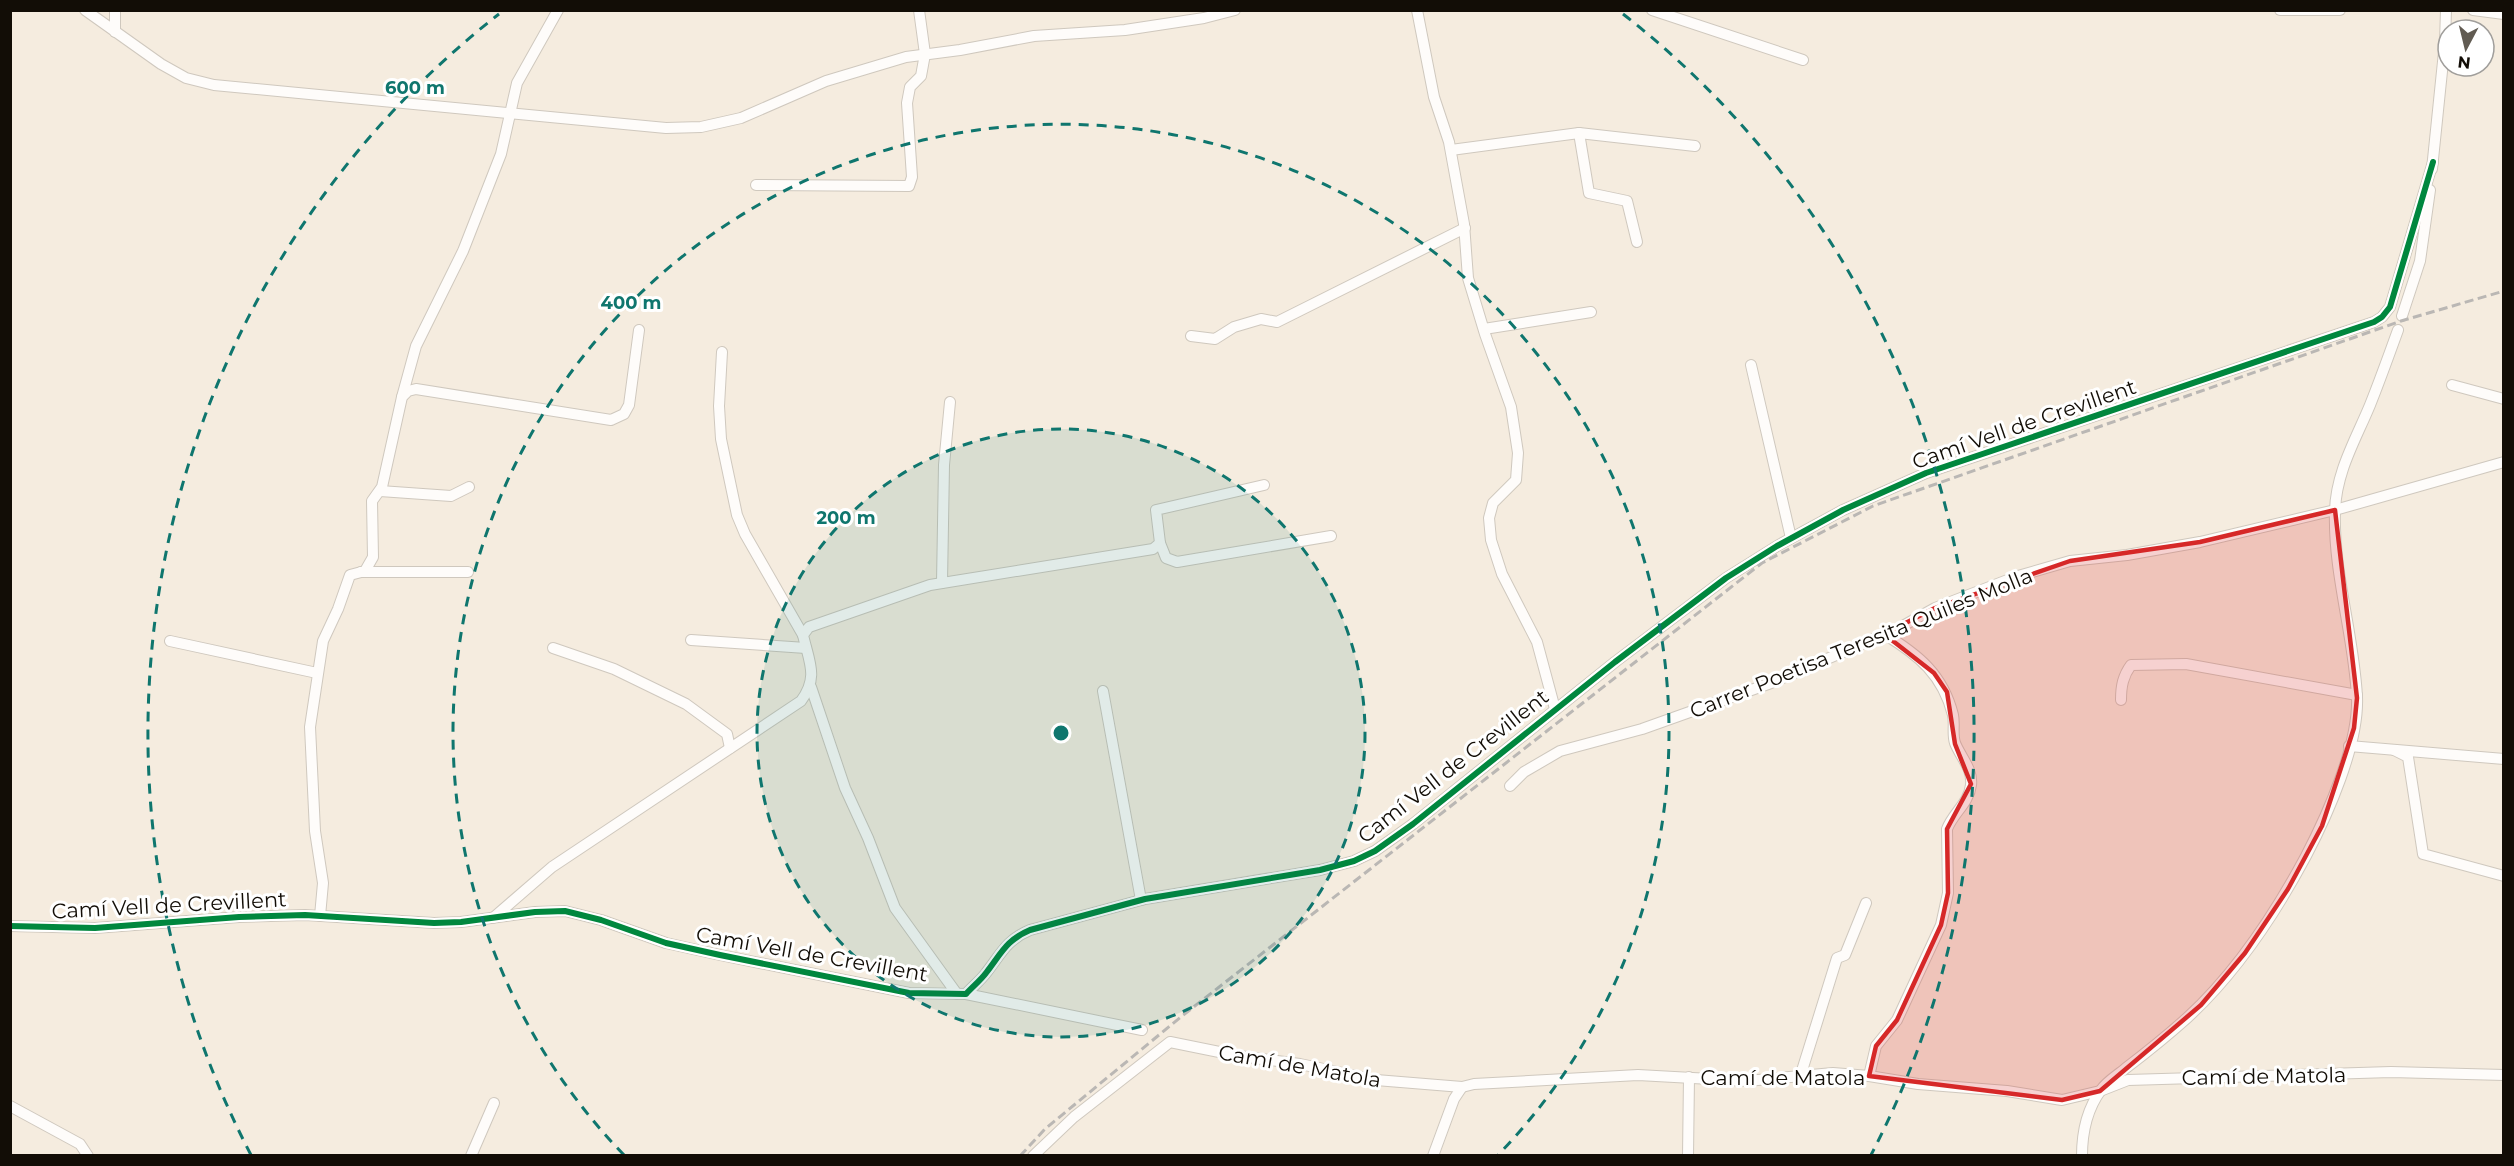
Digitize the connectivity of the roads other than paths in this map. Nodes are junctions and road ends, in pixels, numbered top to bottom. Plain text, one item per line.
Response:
1 (85, 10) edge
2 (115, 10) edge
3 (558, 10) edge
4 (919, 10) edge
5 (1235, 10) edge
6 (1417, 10) edge
7 (1653, 10) edge
8 (2280, 10) edge
9 (2340, 10) edge
10 (2446, 10) edge
11 (2473, 10) edge
12 (2504, 14) edge
13 (115, 32) junction
14 (925, 54) junction
15 (1803, 60) dead end
16 (510, 113) junction
17 (1579, 133) junction
18 (1695, 146) dead end
19 (1451, 150) junction
20 (2433, 162) junction
21 (756, 185) dead end
22 (1465, 228) junction
23 (1636, 242) dead end
24 (1591, 312) dead end
25 (2402, 316) dead end
26 (1484, 329) junction
27 (639, 330) dead end
28 (2398, 330) dead end
29 (1191, 336) dead end
30 (722, 352) dead end
31 (1751, 365) dead end
32 (2452, 385) dead end
33 (402, 398) junction
34 (2504, 399) edge
35 (950, 402) dead end
36 (2504, 462) edge
37 (1264, 485) dead end
38 (469, 487) dead end
39 (380, 491) junction
40 (2335, 510) junction
41 (1331, 536) dead end
42 (1791, 538) junction
43 (1160, 543) junction
44 (361, 572) junction
45 (468, 572) dead end
46 (942, 583) junction
47 (1884, 634) junction
48 (802, 635) junction
49 (691, 640) dead end
50 (170, 641) dead end
51 (554, 648) dead end
52 (806, 648) junction
53 (317, 673) junction
54 (811, 687) junction
55 (1103, 691) dead end
56 (2357, 694) junction
57 (2121, 700) dead end
58 (1555, 710) junction
59 (2349, 746) junction
60 (730, 748) junction
61 (2394, 750) junction
62 (2504, 759) edge
63 (1510, 786) dead end
64 (2504, 876) edge
65 (1141, 900) junction
66 (1866, 903) dead end
67 (320, 916) junction
68 (493, 918) junction
69 (10, 926) edge
70 (962, 994) junction
71 (1142, 1030) dead end
72 (2504, 1075) edge
73 (1869, 1076) junction
74 (1689, 1077) junction
75 (1800, 1077) junction
76 (1462, 1087) junction
77 (2100, 1091) junction
78 (494, 1103) dead end
79 (10, 1106) edge
80 (88, 1155) edge
81 (471, 1155) edge
82 (1034, 1155) edge
83 (1433, 1155) edge
84 (1688, 1155) edge
85 (2082, 1155) edge

1 - 13 street
2 - 13 street
3 - 16 street
4 - 14 street
5 - 14 street
6 - 19 street
7 - 15 street
8 - 9 street
10 - 20 street
11 - 12 street
13 - 16 street
14 - 16 street
14 - 21 street
16 - 33 street
17 - 18 street
17 - 19 street
17 - 23 street
19 - 22 street
20 - 25 street
20 - 42 street, Camí Vell de Crevillent
22 - 26 street
22 - 29 street
24 - 26 street
26 - 58 street
27 - 33 street
28 - 40 street
30 - 48 street
31 - 42 street
32 - 34 street
33 - 39 street
35 - 46 street
36 - 40 street, Carrer Poetisa Teresita Quiles Molla
37 - 43 street
38 - 39 street
39 - 44 street
40 - 47 street, Carrer Poetisa Teresita Quiles Molla
40 - 56 street
41 - 43 street
42 - 58 street, Camí Vell de Crevillent
43 - 46 street
44 - 45 street
44 - 53 street
46 - 48 street
47 - 63 street, Carrer Poetisa Teresita Quiles Molla
47 - 73 street
48 - 52 street
49 - 52 street
50 - 53 street
51 - 60 street
52 - 54 street
53 - 67 street
54 - 60 street
54 - 70 street
55 - 65 street
56 - 57 street
56 - 59 street
58 - 65 street, Camí Vell de Crevillent
59 - 61 street
59 - 77 street
60 - 68 street
61 - 62 street
61 - 64 street
65 - 70 street, Camí Vell de Crevillent
66 - 75 street
67 - 68 street, Camí Vell de Crevillent
67 - 69 street, Camí Vell de Crevillent
68 - 70 street, Camí Vell de Crevillent
70 - 71 street
72 - 77 street, Camí de Matola
73 - 75 street, Camí de Matola
73 - 77 street, Camí de Matola
74 - 75 street, Camí de Matola
74 - 76 street, Camí de Matola
74 - 84 street
76 - 82 street, Camí de Matola
76 - 83 street
77 - 85 street
78 - 81 street
79 - 80 street

